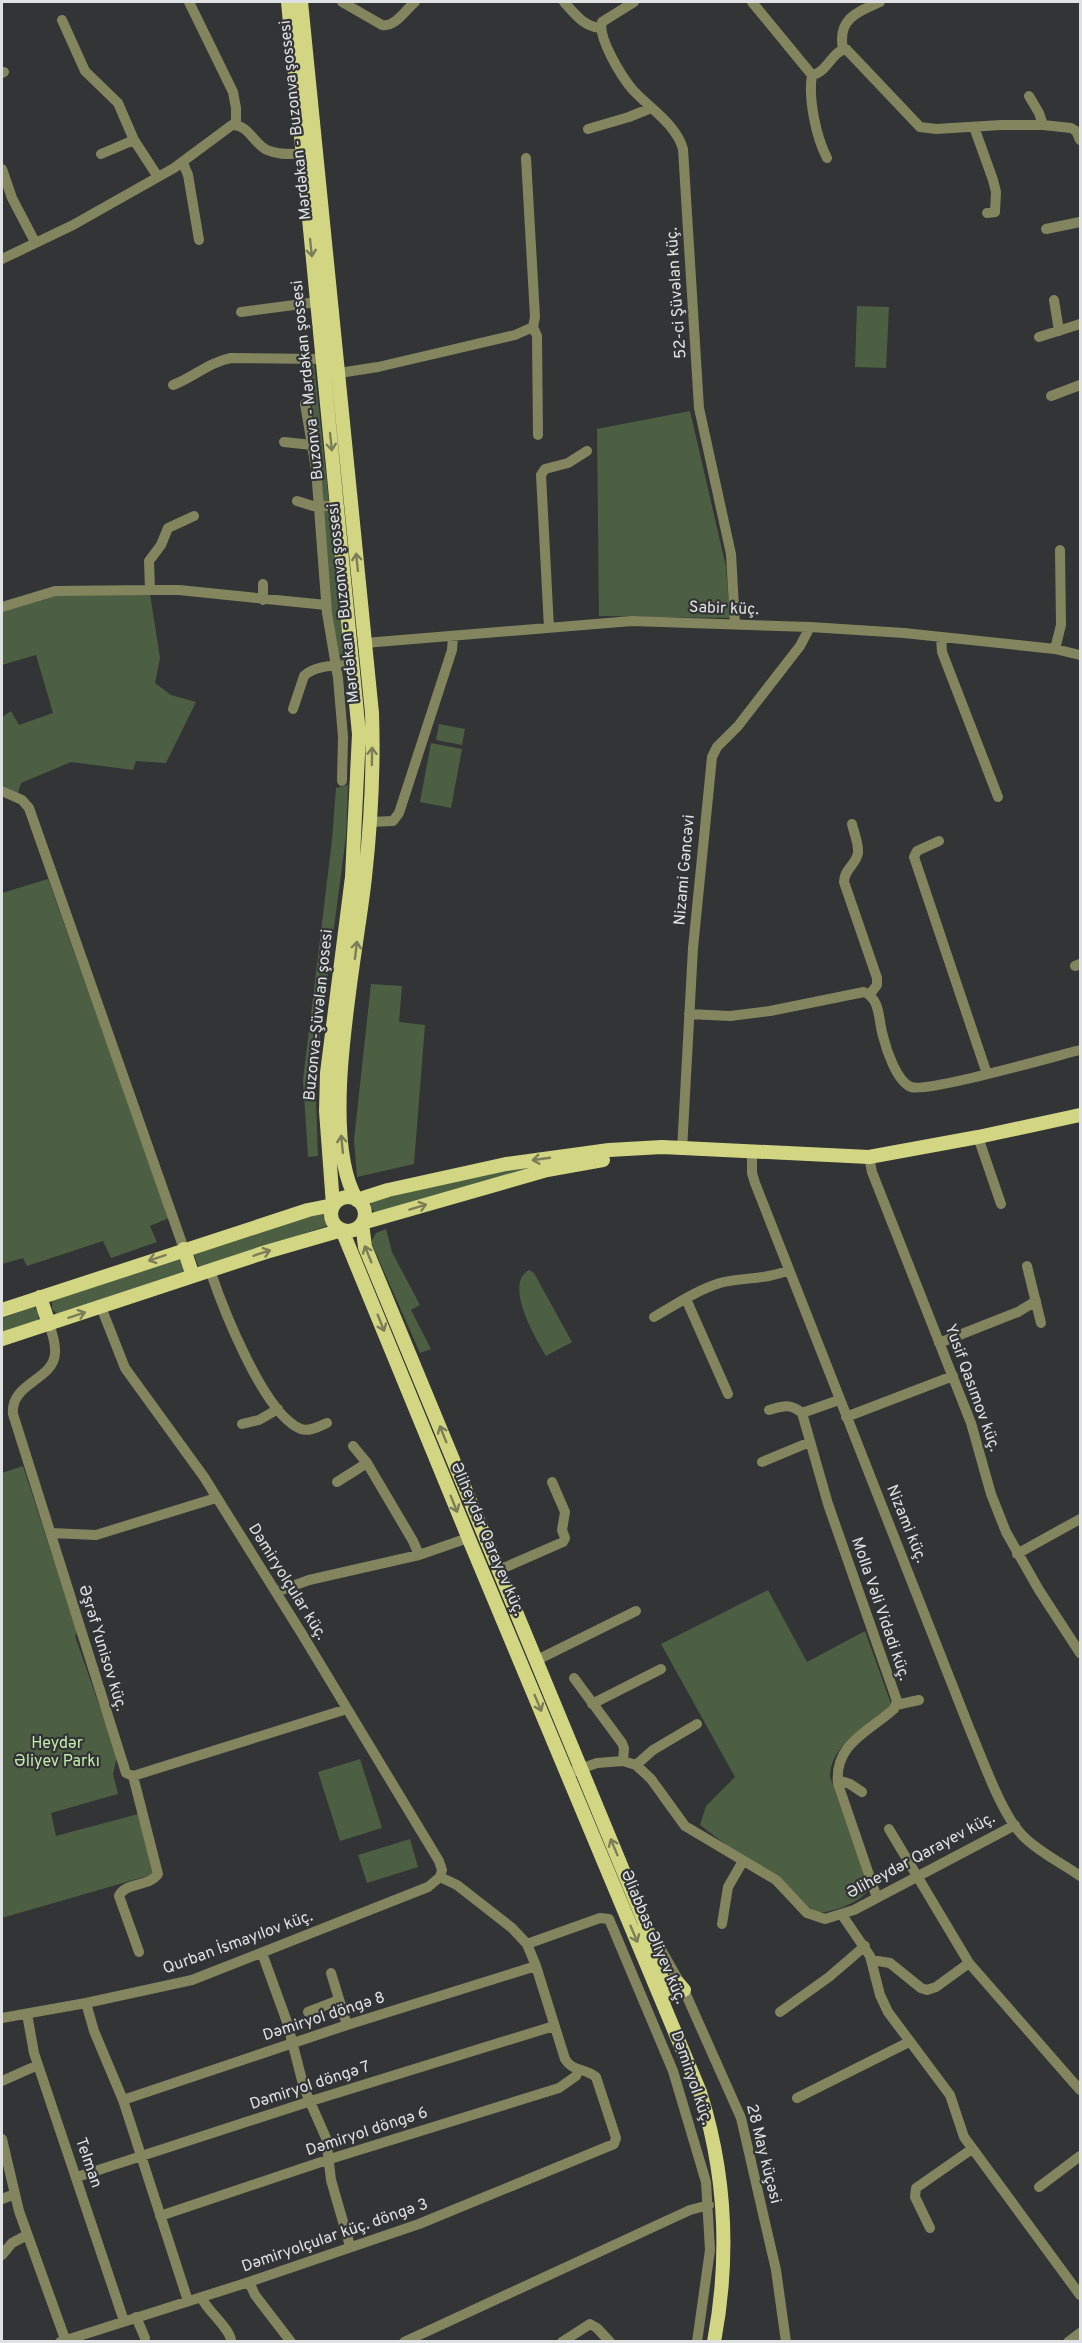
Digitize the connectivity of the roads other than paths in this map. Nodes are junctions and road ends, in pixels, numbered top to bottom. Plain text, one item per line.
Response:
1 (189, 2) edge
2 (288, 2) edge
3 (301, 2) edge
4 (342, 2) edge
5 (415, 2) edge
6 (564, 2) edge
7 (634, 2) edge
8 (752, 2) edge
9 (880, 2) edge
10 (62, 20) dead end
11 (600, 28) junction
12 (843, 49) junction
13 (813, 75) junction
14 (1029, 96) dead end
15 (651, 108) junction
16 (236, 125) junction
17 (1043, 125) junction
18 (1077, 126) edge
19 (974, 127) junction
20 (588, 129) dead end
21 (134, 140) junction
22 (1080, 140) edge
23 (101, 154) dead end
24 (302, 154) junction
25 (526, 158) dead end
26 (826, 158) dead end
27 (183, 163) junction
28 (2, 169) edge
29 (158, 177) junction
30 (987, 213) dead end
31 (1080, 222) edge
32 (1046, 229) dead end
33 (199, 240) dead end
34 (35, 242) junction
35 (2, 259) edge
36 (1054, 300) dead end
37 (317, 302) junction
38 (241, 312) dead end
39 (1080, 324) edge
40 (533, 327) junction
41 (1059, 331) junction
42 (1039, 337) dead end
43 (322, 359) junction
44 (339, 373) junction
45 (173, 385) dead end
46 (1080, 385) edge
47 (1051, 396) dead end
48 (305, 404) dead end
49 (538, 435) dead end
50 (284, 442) dead end
51 (312, 445) junction
52 (587, 451) dead end
53 (297, 501) dead end
54 (318, 506) junction
55 (338, 506) junction
56 (195, 516) dead end
57 (1060, 550) dead end
58 (263, 584) dead end
59 (150, 590) junction
60 (263, 600) junction
61 (326, 605) junction
62 (2, 607) edge
63 (735, 624) junction
64 (810, 627) junction
65 (549, 628) junction
66 (453, 637) junction
67 (941, 637) junction
68 (365, 642) junction
69 (1055, 649) junction
70 (1080, 655) edge
71 (354, 665) junction
72 (336, 666) junction
73 (293, 709) dead end
74 (342, 781) dead end
75 (2, 791) edge
76 (998, 797) dead end
77 (370, 822) junction
78 (852, 824) dead end
79 (355, 828) joint
80 (939, 841) dead end
81 (870, 994) junction
82 (689, 1014) junction
83 (1080, 1050) edge
84 (987, 1074) junction
85 (1080, 1115) edge
86 (978, 1137) junction
87 (682, 1150) junction
88 (752, 1152) junction
89 (869, 1156) junction
90 (357, 1200) junction
91 (1001, 1204) dead end
92 (333, 1205) junction
93 (362, 1223) junction
94 (342, 1230) junction
95 (184, 1249) junction
96 (1027, 1266) dead end
97 (210, 1270) junction
98 (789, 1270) junction
99 (193, 1276) junction
100 (40, 1297) junction
101 (686, 1299) junction
102 (1036, 1301) junction
103 (101, 1307) junction
104 (2, 1310) edge
105 (654, 1317) dead end
106 (1041, 1323) dead end
107 (49, 1324) junction
108 (2, 1339) edge
109 (939, 1343) junction
110 (953, 1376) junction
111 (423, 1386) junction
112 (409, 1392) junction
113 (728, 1394) dead end
114 (839, 1400) junction
115 (278, 1409) junction
116 (769, 1410) dead end
117 (802, 1413) junction
118 (846, 1417) junction
119 (327, 1423) dead end
120 (242, 1424) dead end
121 (810, 1442) junction
122 (353, 1446) dead end
123 (762, 1462) dead end
124 (367, 1463) junction
125 (337, 1482) dead end
126 (552, 1482) dead end
127 (216, 1498) junction
128 (1080, 1519) edge
129 (51, 1533) junction
130 (468, 1538) junction
131 (1017, 1554) junction
132 (419, 1555) junction
133 (499, 1570) junction
134 (276, 1592) junction
135 (636, 1611) dead end
136 (1080, 1653) edge
137 (538, 1663) junction
138 (661, 1669) dead end
139 (524, 1671) junction
140 (574, 1678) dead end
141 (920, 1700) dead end
142 (592, 1704) junction
143 (896, 1705) junction
144 (347, 1709) junction
145 (697, 1724) dead end
146 (623, 1761) junction
147 (636, 1765) junction
148 (580, 1768) junction
149 (566, 1774) junction
150 (133, 1776) junction
151 (838, 1780) junction
152 (862, 1792) dead end
153 (1015, 1826) junction
154 (889, 1829) dead end
155 (602, 1860) junction
156 (743, 1861) junction
157 (1080, 1875) edge
158 (441, 1877) junction
159 (916, 1877) junction
160 (877, 1898) junction
161 (842, 1915) junction
162 (644, 1921) junction
163 (722, 1924) dead end
164 (527, 1944) junction
165 (865, 1946) junction
166 (139, 1952) dead end
167 (262, 1953) junction
168 (871, 1960) junction
169 (969, 1963) junction
170 (536, 1966) junction
171 (330, 1973) dead end
172 (684, 1989) junction
173 (668, 1996) junction
174 (339, 2000) junction
175 (86, 2003) junction
176 (308, 2012) dead end
177 (780, 2012) dead end
178 (27, 2014) junction
179 (2, 2018) edge
180 (347, 2025) junction
181 (554, 2026) junction
182 (909, 2042) junction
183 (292, 2043) junction
184 (38, 2065) junction
185 (578, 2071) junction
186 (2, 2081) edge
187 (1080, 2090) edge
188 (797, 2098) dead end
189 (123, 2100) junction
190 (311, 2101) junction
191 (2, 2139) edge
192 (972, 2149) junction
193 (1080, 2156) edge
194 (142, 2157) junction
195 (330, 2159) junction
196 (77, 2177) junction
197 (1039, 2187) dead end
198 (15, 2194) junction
199 (2, 2199) edge
200 (709, 2205) junction
201 (160, 2216) junction
202 (930, 2228) dead end
203 (27, 2235) junction
204 (351, 2246) junction
205 (2, 2255) edge
206 (249, 2282) junction
207 (1080, 2295) edge
208 (201, 2297) junction
209 (188, 2301) junction
210 (136, 2317) junction
211 (124, 2321) junction
212 (1080, 2333) edge
213 (145, 2338) dead end
214 (62, 2340) edge
215 (231, 2342) edge
216 (291, 2342) edge
217 (404, 2342) edge
218 (562, 2342) edge
219 (610, 2342) edge
220 (697, 2342) edge
221 (714, 2342) edge
222 (719, 2342) edge
223 (786, 2342) edge
224 (1068, 2342) edge

1 - 16 street
2 - 24 main road, Buzonva - Mərdəkan şossesi
3 - 44 main road, Mərdəkan - Buzonva şossesi
4 - 5 street
6 - 11 street
7 - 11 street
8 - 13 street
9 - 12 street
10 - 21 street
11 - 15 street, 52-ci Şüvəlan küç.
12 - 13 street
12 - 19 street
13 - 26 street
14 - 17 street
15 - 20 street
15 - 63 street, 52-ci Şüvəlan küç.
16 - 24 street
16 - 27 street
17 - 18 street
17 - 19 street
18 - 22 street
19 - 30 street
21 - 23 street
21 - 29 street
24 -> 37 main road, Buzonva - Mərdəkan şossesi
25 - 40 street
27 - 29 street
27 - 33 street
28 - 34 street
29 - 34 street
31 - 32 street
34 - 35 street
36 - 41 street
37 - 38 street
37 - 43 main road, Buzonva - Mərdəkan şossesi
39 - 41 street
40 - 44 street
40 - 49 street
41 - 42 street
43 - 45 street
43 -> 55 main road, Buzonva - Mərdəkan şossesi
68 -> 44 main road, Mərdəkan - Buzonva şossesi
46 - 47 street
48 - 51 street
50 - 51 street
51 - 54 street
52 - 65 street
53 - 54 street
54 - 55 street
54 - 61 street
55 - 71 main road, Buzonva - Mərdəkan şossesi
56 - 59 street
57 - 69 street
58 - 60 street
59 - 60 street
59 - 62 street
60 - 61 street
61 - 72 street
63 - 64 street, Sabir küç.
63 - 65 street, Sabir küç.
64 - 67 street, Sabir küç.
64 - 82 street, Nizami Gəncəvi
65 - 66 street, Sabir küç.
66 - 68 street, Sabir küç.
66 - 77 street
67 - 69 street, Sabir küç.
67 - 76 street
77 -> 68 main road, Mərdəkan - Buzonva şossesi
69 - 70 street, Sabir küç.
71 - 72 street
71 - 79 main road, Buzonva - Mərdəkan şossesi
72 - 73 street
72 - 74 street
75 - 95 street
90 -> 77 main road, Mərdəkan - Buzonva şossesi
78 - 81 street
79 - 92 main road, Buzonva-Şüvəlan şosesi
80 - 84 street
81 - 82 street
81 - 84 street
82 - 87 street, Nizami Gəncəvi
83 - 84 street
85 - 86 main road
86 - 89 main road
86 - 91 street
87 - 88 main road
87 -> 90 main road
93 -> 87 main road
88 - 89 main road
88 - 98 street, Nizami küç.
89 - 109 street, Yusif Qasımov küç.
90 - 92 main road
90 - 93 main road
92 - 94 main road
92 - 95 main road
93 - 94 main road
111 -> 93 main road, Əliheydər Qarayev küç.
97 -> 94 main road
94 -> 112 main road, Əliheydər Qarayev küç.
95 - 99 main road
95 -> 100 main road
96 - 102 street
97 - 99 main road
97 - 115 street
98 - 101 street
98 - 114 street, Nizami küç.
99 - 103 main road
100 - 104 main road
100 - 107 main road
101 - 105 street
101 - 113 street
102 - 106 street
102 - 109 street
107 -> 103 main road
103 - 127 street, Dəmiryolçular küç.
107 - 108 main road
107 - 129 street, Əşrəf Yunisov küç.
109 - 110 street, Yusif Qasımov küç.
110 - 118 street
110 - 131 street, Yusif Qasımov küç.
111 - 112 main road
133 -> 111 main road, Əliheydər Qarayev küç.
112 -> 130 main road, Əliheydər Qarayev küç.
114 - 117 street
114 - 118 street, Nizami küç.
115 - 119 street
115 - 120 street
116 - 117 street
117 - 121 street, Molla Vəli Vidadi küç.
118 - 153 street, Nizami küç.
121 - 123 street
121 - 143 street, Molla Vəli Vidadi küç.
122 - 124 street
124 - 125 street
124 - 132 street
126 - 133 street
127 - 129 street
127 - 134 street, Dəmiryolçular küç.
128 - 131 street
129 - 150 street, Əşrəf Yunisov küç.
130 - 132 street
130 - 139 main road, Əliheydər Qarayev küç.
131 - 136 street, Yusif Qasımov küç.
132 - 134 street
133 - 137 main road, Əliheydər Qarayev küç.
134 - 144 street, Dəmiryolçular küç.
135 - 137 street
137 - 139 main road
137 - 148 main road, Əliheydər Qarayev küç.
138 - 142 street
139 -> 149 main road, Əliheydər Qarayev küç.
140 - 142 street
141 - 143 street
142 - 146 street
143 - 151 street, Molla Vəli Vidadi küç.
144 - 150 street
144 - 158 street, Dəmiryolçular küç.
145 - 147 street
146 - 147 street, Əliheydər Qarayev küç.
146 - 148 street, Əliheydər Qarayev küç.
147 - 156 street, Əliheydər Qarayev küç.
148 - 149 street
162 -> 148 main road, Əliheydər Qarayev küç.
149 - 155 main road, Əliheydər Qarayev küç.
150 - 166 street, Əşrəf Yunisov küç.
151 - 152 street
151 - 160 street
153 - 157 street, Nizami küç.
153 - 159 street, Əliheydər Qarayev küç.
154 - 159 street
155 - 162 main road
155 -> 221 main road, Əliabbas Əliyev küç.
156 - 161 street, Əliheydər Qarayev küç.
156 - 163 street
158 - 164 street
158 - 167 street, Qurban İsmayılov küç.
159 - 160 street, Əliheydər Qarayev küç.
159 - 169 street
160 - 161 street, Əliheydər Qarayev küç.
161 - 165 street, Əliheydər Qarayev küç.
162 - 172 street, 28 May küçəsi
162 - 173 main road, Dəmiryol küç.
164 - 170 street
164 - 200 street, Dəmiryol küç.
165 - 168 street, Əliheydər Qarayev küç.
165 - 177 street
167 - 175 street, Qurban İsmayılov küç.
167 - 183 street
168 - 169 street
168 - 182 street, Əliheydər Qarayev küç.
169 - 187 street
170 - 180 street, Dəmiryol döngə 8
170 - 181 street
171 - 174 street
172 - 173 main road
172 - 223 street, 28 May küçəsi
173 - 222 main road, Dəmiryol küç.
174 - 176 street
174 - 180 street
175 - 178 street, Qurban İsmayılov küç.
175 - 189 street
178 - 179 street, Qurban İsmayılov küç.
178 - 184 street, Telman
180 - 183 street, Dəmiryol döngə 8
181 - 185 street
181 - 190 street, Dəmiryol döngə 7
182 - 188 street
182 - 192 street, Əliheydər Qarayev küç.
183 - 189 street, Dəmiryol döngə 8
183 - 190 street
184 - 186 street
184 - 196 street, Telman
185 - 195 street, Dəmiryol döngə 6
185 - 204 street, Dəmiryolçular küç. döngə 3
189 - 194 street
190 - 194 street, Dəmiryol döngə 7
190 - 195 street
191 - 198 street
192 - 202 street
192 - 207 street, Əliheydər Qarayev küç.
193 - 197 street
194 - 196 street, Dəmiryol döngə 7
194 - 201 street
195 - 201 street, Dəmiryol döngə 6
195 - 204 street
196 - 211 street, Telman
198 - 199 street
198 - 203 street
200 - 217 street
200 - 220 street, Dəmiryol küç.
201 - 209 street
203 - 205 street
203 - 214 street
204 - 206 street, Dəmiryolçular küç. döngə 3
206 - 208 street, Dəmiryolçular küç. döngə 3
206 - 216 street
208 - 209 street, Dəmiryolçular küç. döngə 3
208 - 215 street
209 - 210 street, Dəmiryolçular küç. döngə 3
210 - 211 street, Dəmiryolçular küç. döngə 3
210 - 213 street
211 - 214 street, Dəmiryolçular küç. döngə 3
212 - 224 street
218 - 219 street

